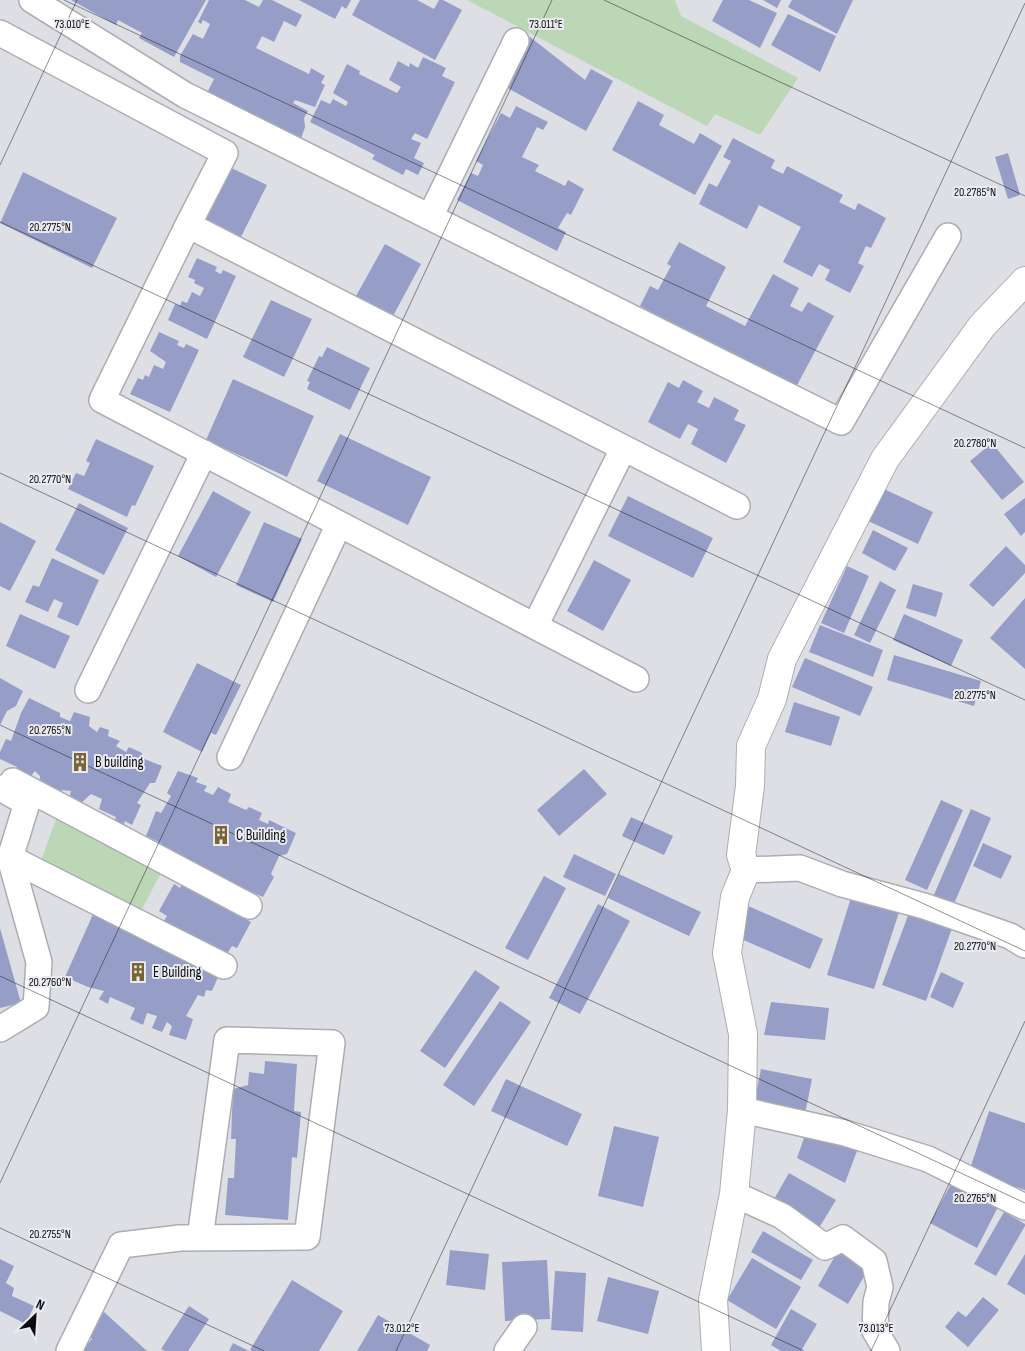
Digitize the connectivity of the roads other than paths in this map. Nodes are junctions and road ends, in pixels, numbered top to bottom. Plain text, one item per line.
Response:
1 (32, 0) edge
2 (0, 33) edge
3 (516, 41) dead end
4 (430, 217) junction
5 (188, 225) junction
6 (948, 236) dead end
7 (1025, 281) edge
8 (623, 449) junction
9 (204, 453) junction
10 (737, 506) dead end
11 (339, 524) junction
12 (535, 626) junction
13 (636, 679) dead end
14 (88, 690) dead end
15 (230, 757) dead end
16 (0, 774) edge
17 (0, 788) edge
18 (10, 858) junction
19 (746, 870) junction
20 (250, 906) dead end
21 (1025, 944) edge
22 (224, 966) dead end
23 (0, 1029) edge
24 (742, 1110) junction
25 (734, 1194) junction
26 (1025, 1207) edge
27 (200, 1238) junction
28 (524, 1327) dead end
29 (69, 1351) edge
30 (507, 1351) edge
31 (716, 1351) edge
32 (887, 1351) edge

1 - 4 street
2 - 5 street
3 - 4 street
4 - 6 street
5 - 8 street
5 - 9 street
7 - 19 street
8 - 10 street
8 - 12 street
9 - 11 street
9 - 14 street
11 - 12 street
11 - 15 street
12 - 13 street
16 - 20 street
17 - 18 street
18 - 22 street
18 - 23 street
19 - 21 street
19 - 24 street
24 - 25 street
24 - 26 street
25 - 31 street
25 - 32 street
27 - 27 street
27 - 29 street
28 - 30 street

